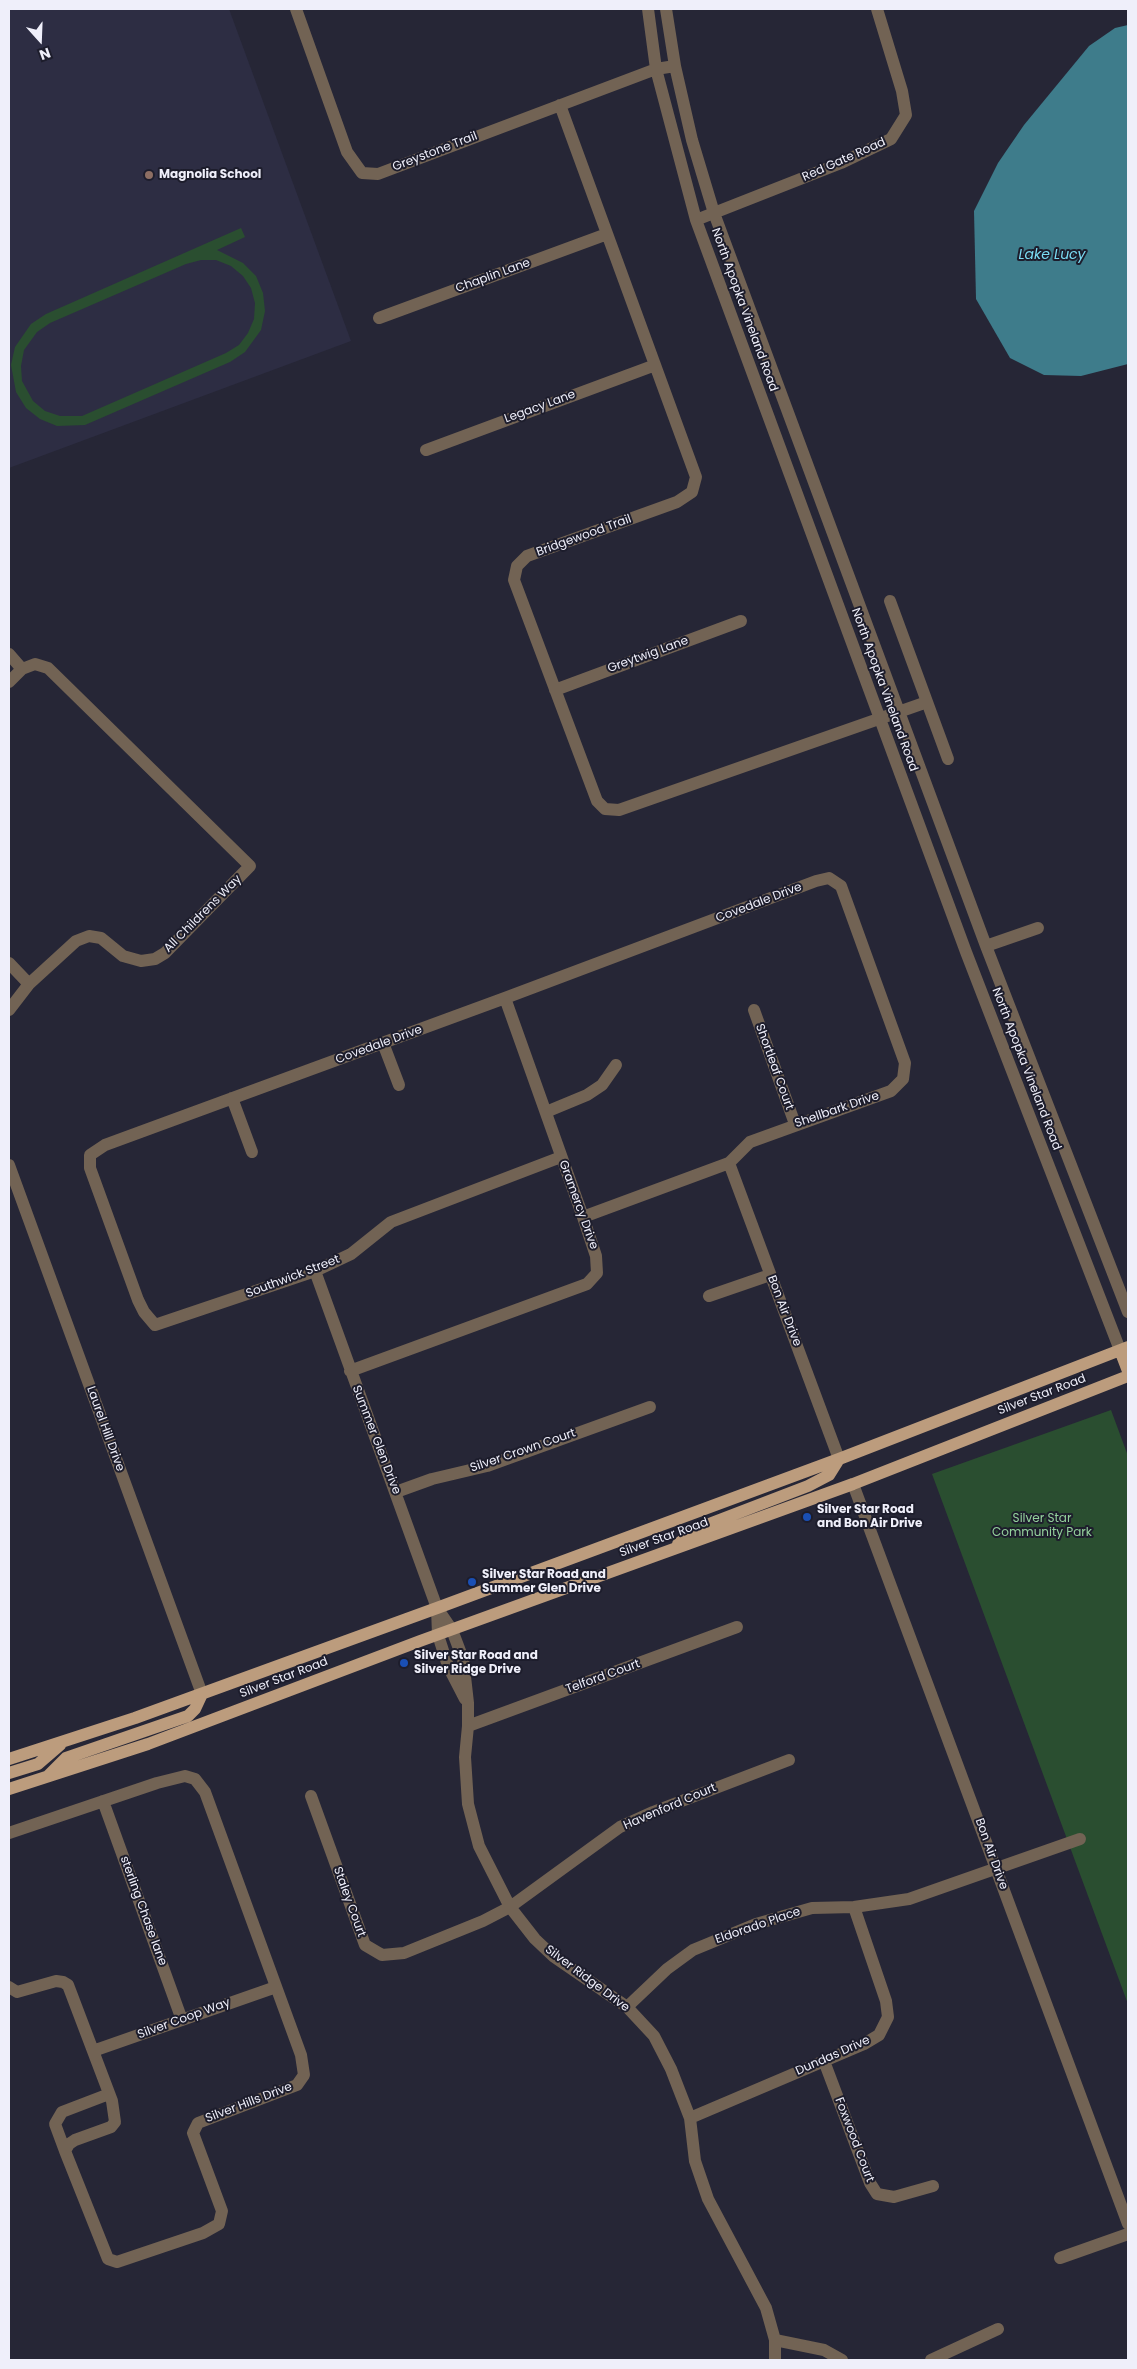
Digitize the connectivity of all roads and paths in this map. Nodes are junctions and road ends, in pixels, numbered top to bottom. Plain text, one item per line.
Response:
1 (296, 9) edge
2 (648, 9) edge
3 (666, 9) edge
4 (877, 9) edge
5 (675, 66) junction
6 (656, 69) junction
7 (560, 105) junction
8 (714, 213) junction
9 (696, 220) junction
10 (607, 234) junction
11 (379, 318) dead end
12 (655, 365) junction
13 (426, 450) dead end
14 (890, 601) dead end
15 (742, 621) dead end
16 (9, 654) edge
17 (22, 669) junction
18 (9, 682) edge
19 (555, 690) junction
20 (927, 702) junction
21 (900, 711) junction
22 (880, 719) junction
23 (948, 759) dead end
24 (841, 886) joint
25 (1038, 928) dead end
26 (986, 946) junction
27 (9, 963) edge
28 (29, 984) junction
29 (505, 998) junction
30 (9, 1010) edge
31 (754, 1010) dead end
32 (383, 1044) junction
33 (616, 1065) dead end
34 (399, 1085) dead end
35 (232, 1098) junction
36 (546, 1112) junction
37 (795, 1124) junction
38 (252, 1152) dead end
39 (561, 1157) junction
40 (728, 1163) junction
41 (9, 1165) edge
42 (583, 1217) junction
43 (315, 1271) junction
44 (770, 1275) junction
45 (709, 1296) dead end
46 (1128, 1312) edge
47 (155, 1325) joint
48 (1124, 1349) edge
49 (350, 1371) junction
50 (1128, 1371) edge
51 (1128, 1376) edge
52 (650, 1407) dead end
53 (839, 1459) junction
54 (854, 1484) junction
55 (396, 1492) junction
56 (670, 1550) junction
57 (437, 1608) junction
58 (737, 1627) dead end
59 (452, 1630) junction
60 (438, 1635) junction
61 (202, 1694) junction
62 (468, 1703) junction
63 (468, 1726) junction
64 (66, 1741) junction
65 (9, 1759) edge
66 (789, 1760) dead end
67 (9, 1773) edge
68 (46, 1778) junction
69 (9, 1789) edge
70 (311, 1796) dead end
71 (103, 1801) junction
72 (9, 1833) edge
73 (1080, 1839) dead end
74 (997, 1867) junction
75 (510, 1907) junction
76 (854, 1907) junction
77 (276, 1986) junction
78 (9, 1987) edge
79 (627, 2007) junction
80 (182, 2020) junction
81 (93, 2052) junction
82 (824, 2060) junction
83 (109, 2094) junction
84 (690, 2118) junction
85 (66, 2151) junction
86 (932, 2186) dead end
87 (1128, 2224) edge
88 (1128, 2234) edge
89 (1060, 2258) dead end
90 (998, 2329) dead end
91 (775, 2340) junction
92 (775, 2360) edge
93 (842, 2360) edge
94 (931, 2360) edge

1 - 7 street, Greystone Trail
2 - 6 street, North Apopka Vineland Road
3 - 5 street, North Apopka Vineland Road
4 - 8 street, Red Gate Road
5 - 6 street, Greystone Trail
5 - 8 street, North Apopka Vineland Road
6 - 7 street, Greystone Trail
6 - 9 street, North Apopka Vineland Road
7 - 10 street, Bridgewood Trail
8 - 9 street, Red Gate Road
8 - 21 street, North Apopka Vineland Road
9 - 22 street, North Apopka Vineland Road
10 - 11 street, Chaplin Lane
10 - 12 street, Bridgewood Trail
12 - 13 street, Legacy Lane
12 - 19 street, Bridgewood Trail
14 - 20 street
15 - 19 street, Greytwig Lane
16 - 17 street
17 - 18 street
17 - 28 street, All Childrens Way
19 - 22 street, Bridgewood Trail
20 - 21 street, Bridgewood Trail
20 - 23 street
21 - 22 street, Bridgewood Trail
21 - 26 street, North Apopka Vineland Road
22 - 48 street, North Apopka Vineland Road
24 - 29 street, Covedale Drive
24 - 37 street, Shellbark Drive
25 - 26 street
26 - 46 street, North Apopka Vineland Road
27 - 28 street
28 - 30 street
29 - 32 street, Covedale Drive
29 - 36 street, Gramercy Drive
31 - 37 street, Shortleaf Court
32 - 34 street
32 - 35 street, Covedale Drive
33 - 36 street
35 - 38 street
35 - 47 street, Covedale Drive
36 - 39 street, Gramercy Drive
37 - 40 street, Shellbark Drive
39 - 42 street, Gramercy Drive
39 - 43 street, Southwick Street
40 - 42 street, Shellbark Drive
40 - 44 street, Bon Air Drive
41 - 61 street, Laurel Hill Drive
42 - 49 street, Gramercy Drive
43 - 47 street, Southwick Street
43 - 49 street, Summer Glen Drive
44 - 45 street
44 - 53 street, Bon Air Drive
48 - 50 main road, North Apopka Vineland Road
48 - 53 main road, Silver Star Road
49 - 55 street, Summer Glen Drive
51 - 54 main road, Silver Star Road
52 - 55 street, Silver Crown Court
53 - 56 main road
53 - 57 main road, Silver Star Road
54 - 56 main road, Silver Star Road
54 - 74 street, Bon Air Drive
55 - 57 street, Summer Glen Drive
56 - 59 main road, Silver Star Road
57 - 59 street, Silver Ridge Drive
57 - 60 street, Silver Ridge Drive
57 - 61 main road, Silver Star Road
58 - 63 street, Telford Court
59 - 60 main road, Silver Star Road
59 - 62 street, Silver Ridge Drive
60 - 62 street, Silver Ridge Drive
60 - 68 main road, Silver Star Road
61 - 64 main road, Silver Star Road
61 - 68 main road
62 - 63 street, Silver Ridge Drive
63 - 75 street, Silver Ridge Drive
64 - 65 main road, Silver Star Road
64 - 67 main road
66 - 75 street, Havenford Court
68 - 69 main road, Silver Star Road
70 - 75 street, Staley Court
71 - 72 street, Silver Hills Drive
71 - 77 street, Silver Hills Drive
71 - 80 street, sterling Chase lane
73 - 74 street, Eldorado Place
74 - 76 street, Eldorado Place
74 - 87 street, Bon Air Drive
75 - 79 street, Silver Ridge Drive
76 - 79 street, Eldorado Place
76 - 82 street, Dundas Drive
77 - 80 street, Silver Coop Way
77 - 85 street, Silver Hills Drive
78 - 81 street
79 - 84 street, Silver Ridge Drive
80 - 81 street, Silver Coop Way
81 - 83 street
82 - 84 street, Dundas Drive
82 - 86 street, Foxwood Court
83 - 85 street
83 - 85 street
84 - 91 street, Silver Ridge Drive
88 - 89 street
90 - 94 street
91 - 92 street, Silver Ridge Drive
91 - 93 street

